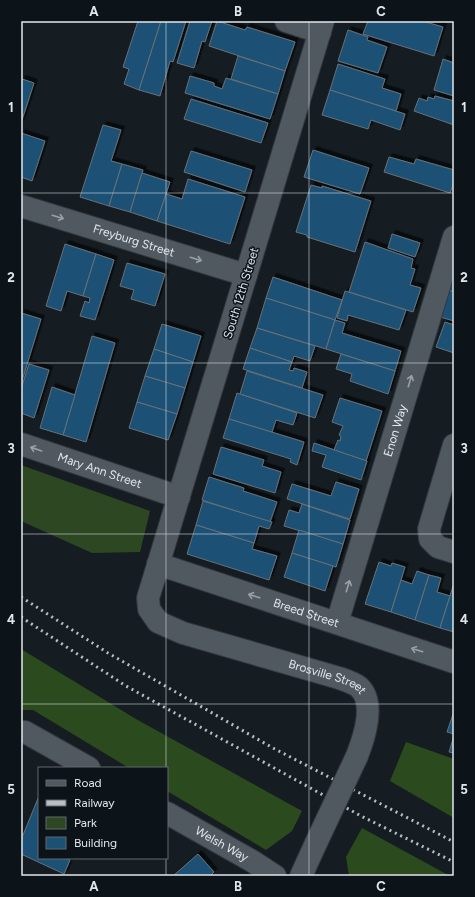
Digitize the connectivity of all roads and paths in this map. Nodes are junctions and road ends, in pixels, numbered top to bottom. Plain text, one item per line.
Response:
1 (286, 21) edge
2 (321, 26) edge
3 (21, 206) edge
4 (454, 237) edge
5 (246, 275) junction
6 (21, 444) edge
7 (454, 445) edge
8 (179, 497) junction
9 (454, 552) edge
10 (158, 564) junction
11 (337, 623) junction
12 (454, 662) edge
13 (23, 732) edge
14 (87, 767) edge
15 (168, 813) edge
16 (275, 876) edge
17 (301, 876) edge

1 - 2 street
2 - 5 street, South 12th Street
3 -> 5 street, Freyburg Street
11 -> 4 street, Enon Way
5 - 8 street, South 12th Street
8 -> 6 street, Mary Ann Street
7 - 9 street
8 - 10 street, South 12th Street
11 -> 10 street, Breed Street
10 - 17 street, Brosville Street, bridge
12 -> 11 street, Breed Street
13 - 14 street
15 - 16 street, Welsh Way

